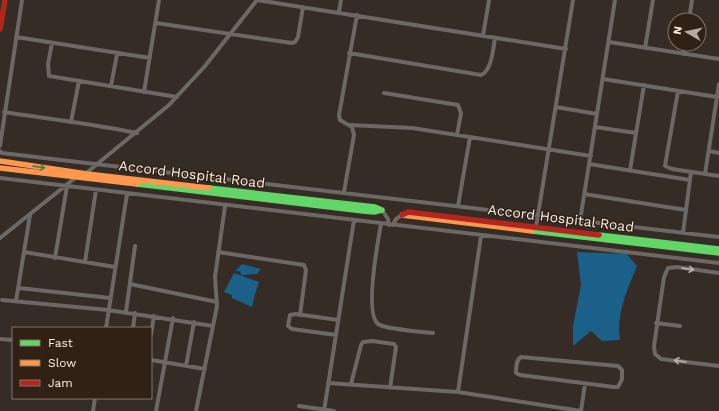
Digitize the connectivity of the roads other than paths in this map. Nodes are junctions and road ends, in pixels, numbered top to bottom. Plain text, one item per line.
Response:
1 (4, 0) edge
2 (22, 0) edge
3 (160, 0) edge
4 (257, 0) edge
5 (341, 0) edge
6 (489, 0) edge
7 (573, 0) edge
8 (615, 0) edge
9 (653, 0) edge
10 (692, 0) edge
11 (303, 7) junction
12 (339, 12) junction
13 (690, 12) edge
14 (357, 15) junction
15 (156, 23) junction
16 (0, 29) edge
17 (231, 34) junction
18 (483, 36) junction
19 (16, 37) junction
20 (495, 38) junction
21 (609, 42) junction
22 (52, 43) junction
23 (645, 48) junction
24 (566, 49) junction
25 (117, 54) junction
26 (350, 54) junction
27 (684, 54) joint
28 (150, 58) junction
29 (719, 59) edge
30 (603, 79) junction
31 (79, 81) junction
32 (719, 84) edge
33 (111, 86) junction
34 (644, 86) junction
35 (678, 91) junction
36 (144, 92) junction
37 (384, 94) dead end
38 (177, 97) junction
39 (717, 97) junction
40 (556, 107) junction
41 (4, 112) junction
42 (597, 114) junction
43 (714, 117) junction
44 (719, 118) edge
45 (71, 122) junction
46 (350, 125) junction
47 (595, 127) junction
48 (138, 133) junction
49 (636, 134) junction
50 (457, 135) junction
51 (470, 137) junction
52 (0, 146) edge
53 (549, 150) junction
54 (0, 151) edge
55 (709, 151) junction
56 (719, 153) edge
57 (590, 156) junction
58 (0, 162) edge
59 (94, 164) junction
60 (589, 164) junction
61 (0, 168) edge
62 (630, 170) junction
63 (691, 172) junction
64 (85, 174) junction
65 (705, 174) junction
66 (719, 176) edge
67 (0, 178) edge
68 (75, 178) junction
69 (690, 180) junction
70 (66, 186) junction
71 (96, 190) junction
72 (344, 192) junction
73 (128, 194) junction
74 (584, 194) junction
75 (225, 206) junction
76 (458, 206) junction
77 (382, 210) junction
78 (686, 210) junction
79 (30, 214) junction
80 (402, 215) junction
81 (538, 216) junction
82 (354, 220) junction
83 (580, 221) junction
84 (381, 224) junction
85 (391, 225) junction
86 (536, 227) junction
87 (682, 233) junction
88 (481, 236) junction
89 (719, 237) edge
90 (0, 238) edge
91 (135, 246) dead end
92 (719, 248) edge
93 (24, 252) junction
94 (218, 252) junction
95 (719, 254) edge
96 (55, 258) junction
97 (85, 262) junction
98 (719, 263) edge
99 (115, 267) junction
100 (719, 273) edge
101 (130, 284) junction
102 (19, 288) junction
103 (110, 298) junction
104 (2, 300) dead end
105 (16, 302) junction
106 (217, 302) junction
107 (108, 310) junction
108 (126, 312) junction
109 (135, 313) junction
110 (300, 315) junction
111 (154, 316) junction
112 (173, 318) junction
113 (338, 320) junction
114 (194, 322) junction
115 (656, 323) junction
116 (213, 326) junction
117 (680, 326) dead end
118 (106, 327) edge
119 (133, 327) edge
120 (152, 328) edge
121 (433, 333) dead end
122 (336, 335) junction
123 (0, 339) edge
124 (12, 340) edge
125 (152, 360) edge
126 (166, 363) junction
127 (186, 366) junction
128 (719, 366) edge
129 (205, 369) junction
130 (328, 383) junction
131 (351, 384) junction
132 (585, 384) junction
133 (390, 388) junction
134 (458, 392) junction
135 (95, 399) edge
136 (299, 406) dead end
137 (324, 410) edge
138 (93, 411) edge
139 (156, 411) edge
140 (196, 411) edge
141 (334, 411) edge
142 (581, 411) edge

1 - 16 street
2 - 19 street
3 - 15 street
4 - 11 street
4 - 17 street
5 - 12 street
6 - 18 street
7 - 24 street
8 - 21 street
9 - 23 street
10 - 13 street
11 - 12 street
11 - 17 street
12 - 14 street
14 - 18 street
14 - 26 street
15 - 17 street
15 - 28 street
17 - 38 street
18 - 20 street
19 - 22 street
19 - 41 street
20 - 24 street
20 - 26 street
21 - 23 street
21 - 30 street
22 - 25 street
22 - 31 street
23 - 27 street
24 - 40 street
25 - 28 street
25 - 33 street
26 - 46 street
27 - 29 street
28 - 36 street
30 - 34 street
30 - 42 street
31 - 33 street
31 - 45 street
32 - 39 street
33 - 36 street
34 - 35 street
34 - 49 street
35 - 39 street
35 - 63 street
36 - 38 street
37 - 50 street
38 - 48 street
39 - 43 street
40 - 42 street
40 - 53 street
41 - 45 street
41 - 52 street
42 - 47 street
43 - 44 street
43 - 55 street
45 - 48 street
46 - 50 street
46 - 72 street
47 - 49 street
47 - 57 street
48 - 59 street
49 - 62 street
50 - 51 street
51 - 53 street
51 - 76 street
53 - 57 street
53 - 81 street
54 - 59 street
55 - 56 street
55 - 65 street
57 - 60 street
58 -> 64 street, Accord Hospital Road
59 - 64 street
59 - 72 street
60 - 62 street
60 - 74 street
61 - 68 street
62 - 69 street
63 - 65 street
63 - 69 street
64 - 77 street, Accord Hospital Road
65 - 66 street
67 - 70 street
68 - 70 street
68 - 77 street
69 - 78 street
70 - 71 street
70 - 79 street
70 - 96 street
71 - 73 street
71 - 97 street
72 - 76 street
73 - 75 street
73 - 99 street
74 - 78 street
74 - 83 street
75 - 82 street
75 - 94 street
76 - 81 street
77 - 85 street
78 - 87 street
79 - 90 street
79 - 93 street
80 - 85 street
80 - 86 street, Accord Hospital Road
80 - 95 street
81 - 83 street
81 - 86 street
82 - 84 street
82 - 113 street
83 - 87 street
84 - 85 street
84 - 121 street
85 - 88 street
86 - 92 street, Accord Hospital Road
87 - 89 street
88 - 98 street
88 - 134 street
91 - 101 street
93 - 96 street
93 - 102 street
94 - 106 street
94 - 110 street
96 - 97 street
97 - 99 street
99 - 103 street
115 -> 100 street
101 - 106 street
101 - 108 street
102 - 103 street
102 - 105 street
103 - 107 street
104 - 105 street
105 - 107 street
106 - 116 street
107 - 108 street
107 - 118 street
108 - 109 street
109 - 111 street
109 - 119 street
110 - 113 street
110 - 122 street
111 - 112 street
111 - 120 street
112 - 114 street
112 - 126 street
113 - 122 street
114 - 116 street
114 - 127 street
115 - 117 street
128 -> 115 street
116 - 129 street
122 - 130 street
123 - 124 street
125 - 126 street
126 - 127 street
126 - 139 street
127 - 129 street
129 - 140 street
130 - 131 street
130 - 137 street
131 - 133 street
131 - 133 street
132 - 132 street
132 - 142 street
133 - 134 street
134 - 142 street
135 - 138 street
136 - 137 street
137 - 141 street

